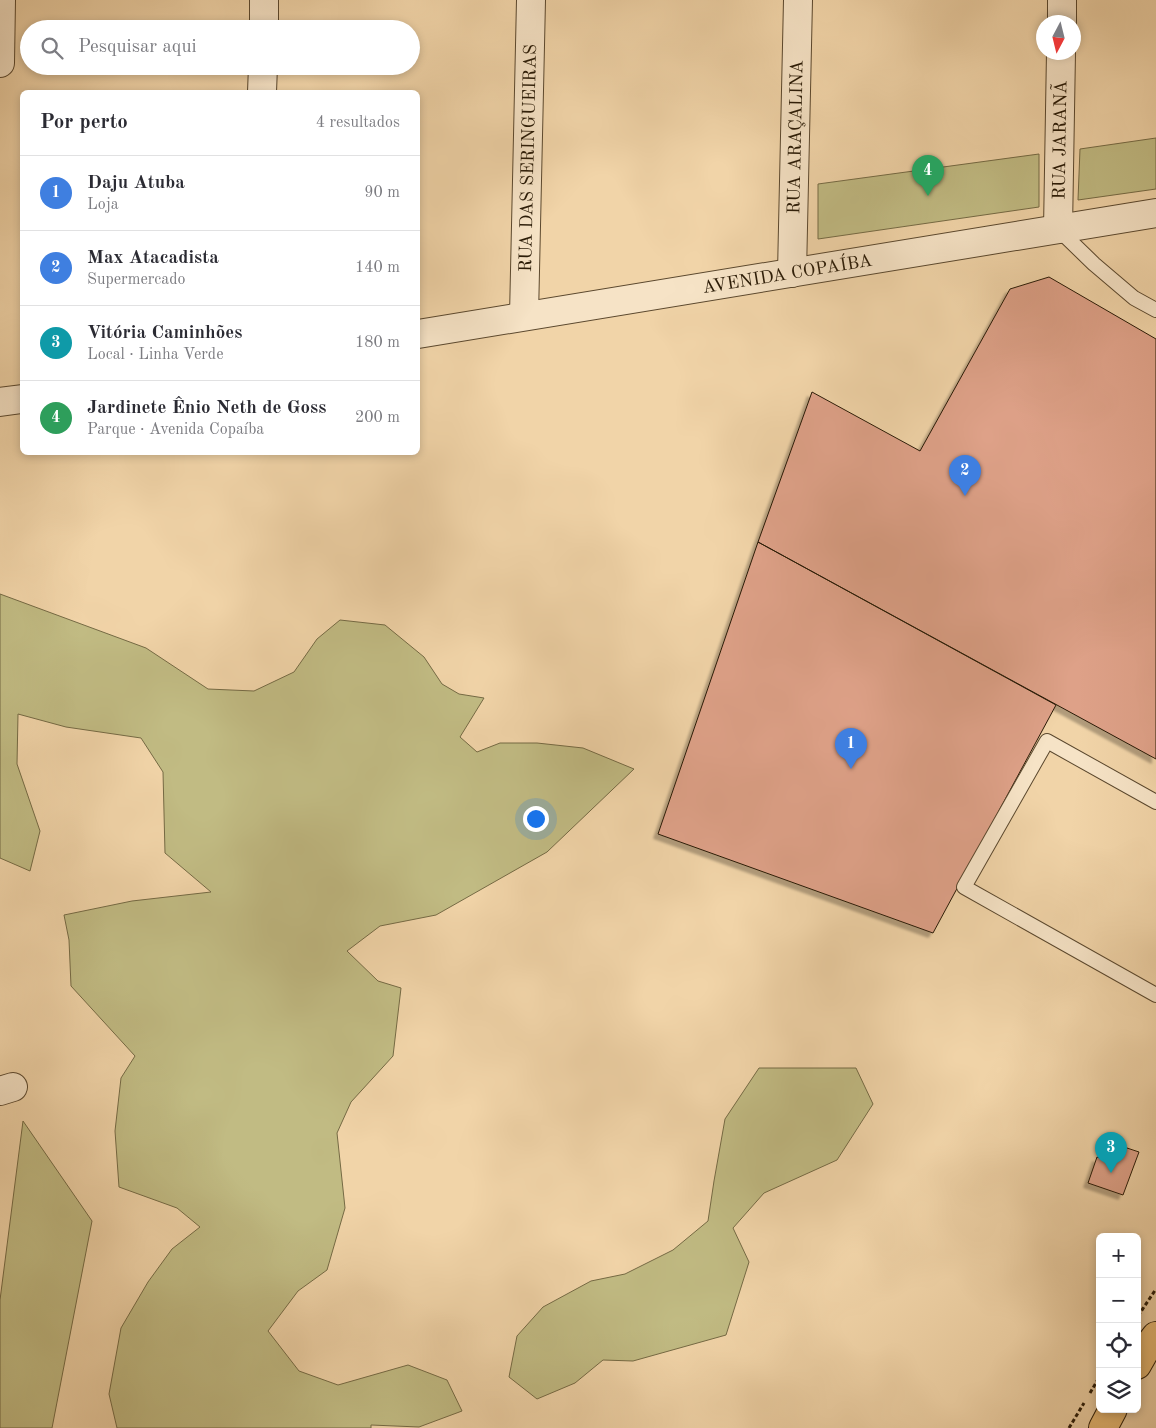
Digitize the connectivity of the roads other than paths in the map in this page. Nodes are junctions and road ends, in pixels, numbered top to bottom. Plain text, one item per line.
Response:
1 (1, 0) edge
2 (264, 0) edge
3 (531, 0) edge
4 (798, 0) edge
5 (1062, 0) edge
6 (1062, 15) edge
7 (264, 20) edge
8 (1061, 60) edge
9 (0, 64) edge
10 (263, 75) edge
11 (262, 90) edge
12 (1156, 213) edge
13 (1058, 229) junction
14 (792, 272) junction
15 (1156, 310) edge
16 (524, 316) junction
17 (420, 334) edge
18 (20, 399) edge
19 (0, 402) edge
20 (1156, 802) edge
21 (1156, 995) edge
22 (1156, 1336) edge
23 (1141, 1358) edge
24 (1111, 1413) edge
25 (1103, 1428) edge

1 - 9 street
2 - 7 street
3 - 16 street, RUA DAS SERINGUEIRAS
4 - 14 street, RUA ARAÇALINA
5 - 6 street
8 - 13 street, RUA JARANÃ
10 - 11 street
12 - 13 street, AVENIDA COPAÍBA
13 - 14 street, AVENIDA COPAÍBA
13 - 15 lane
14 - 16 street, AVENIDA COPAÍBA
16 - 17 street, AVENIDA COPAÍBA
18 - 19 street
20 - 21 lane
22 - 23 highway
24 - 25 highway

